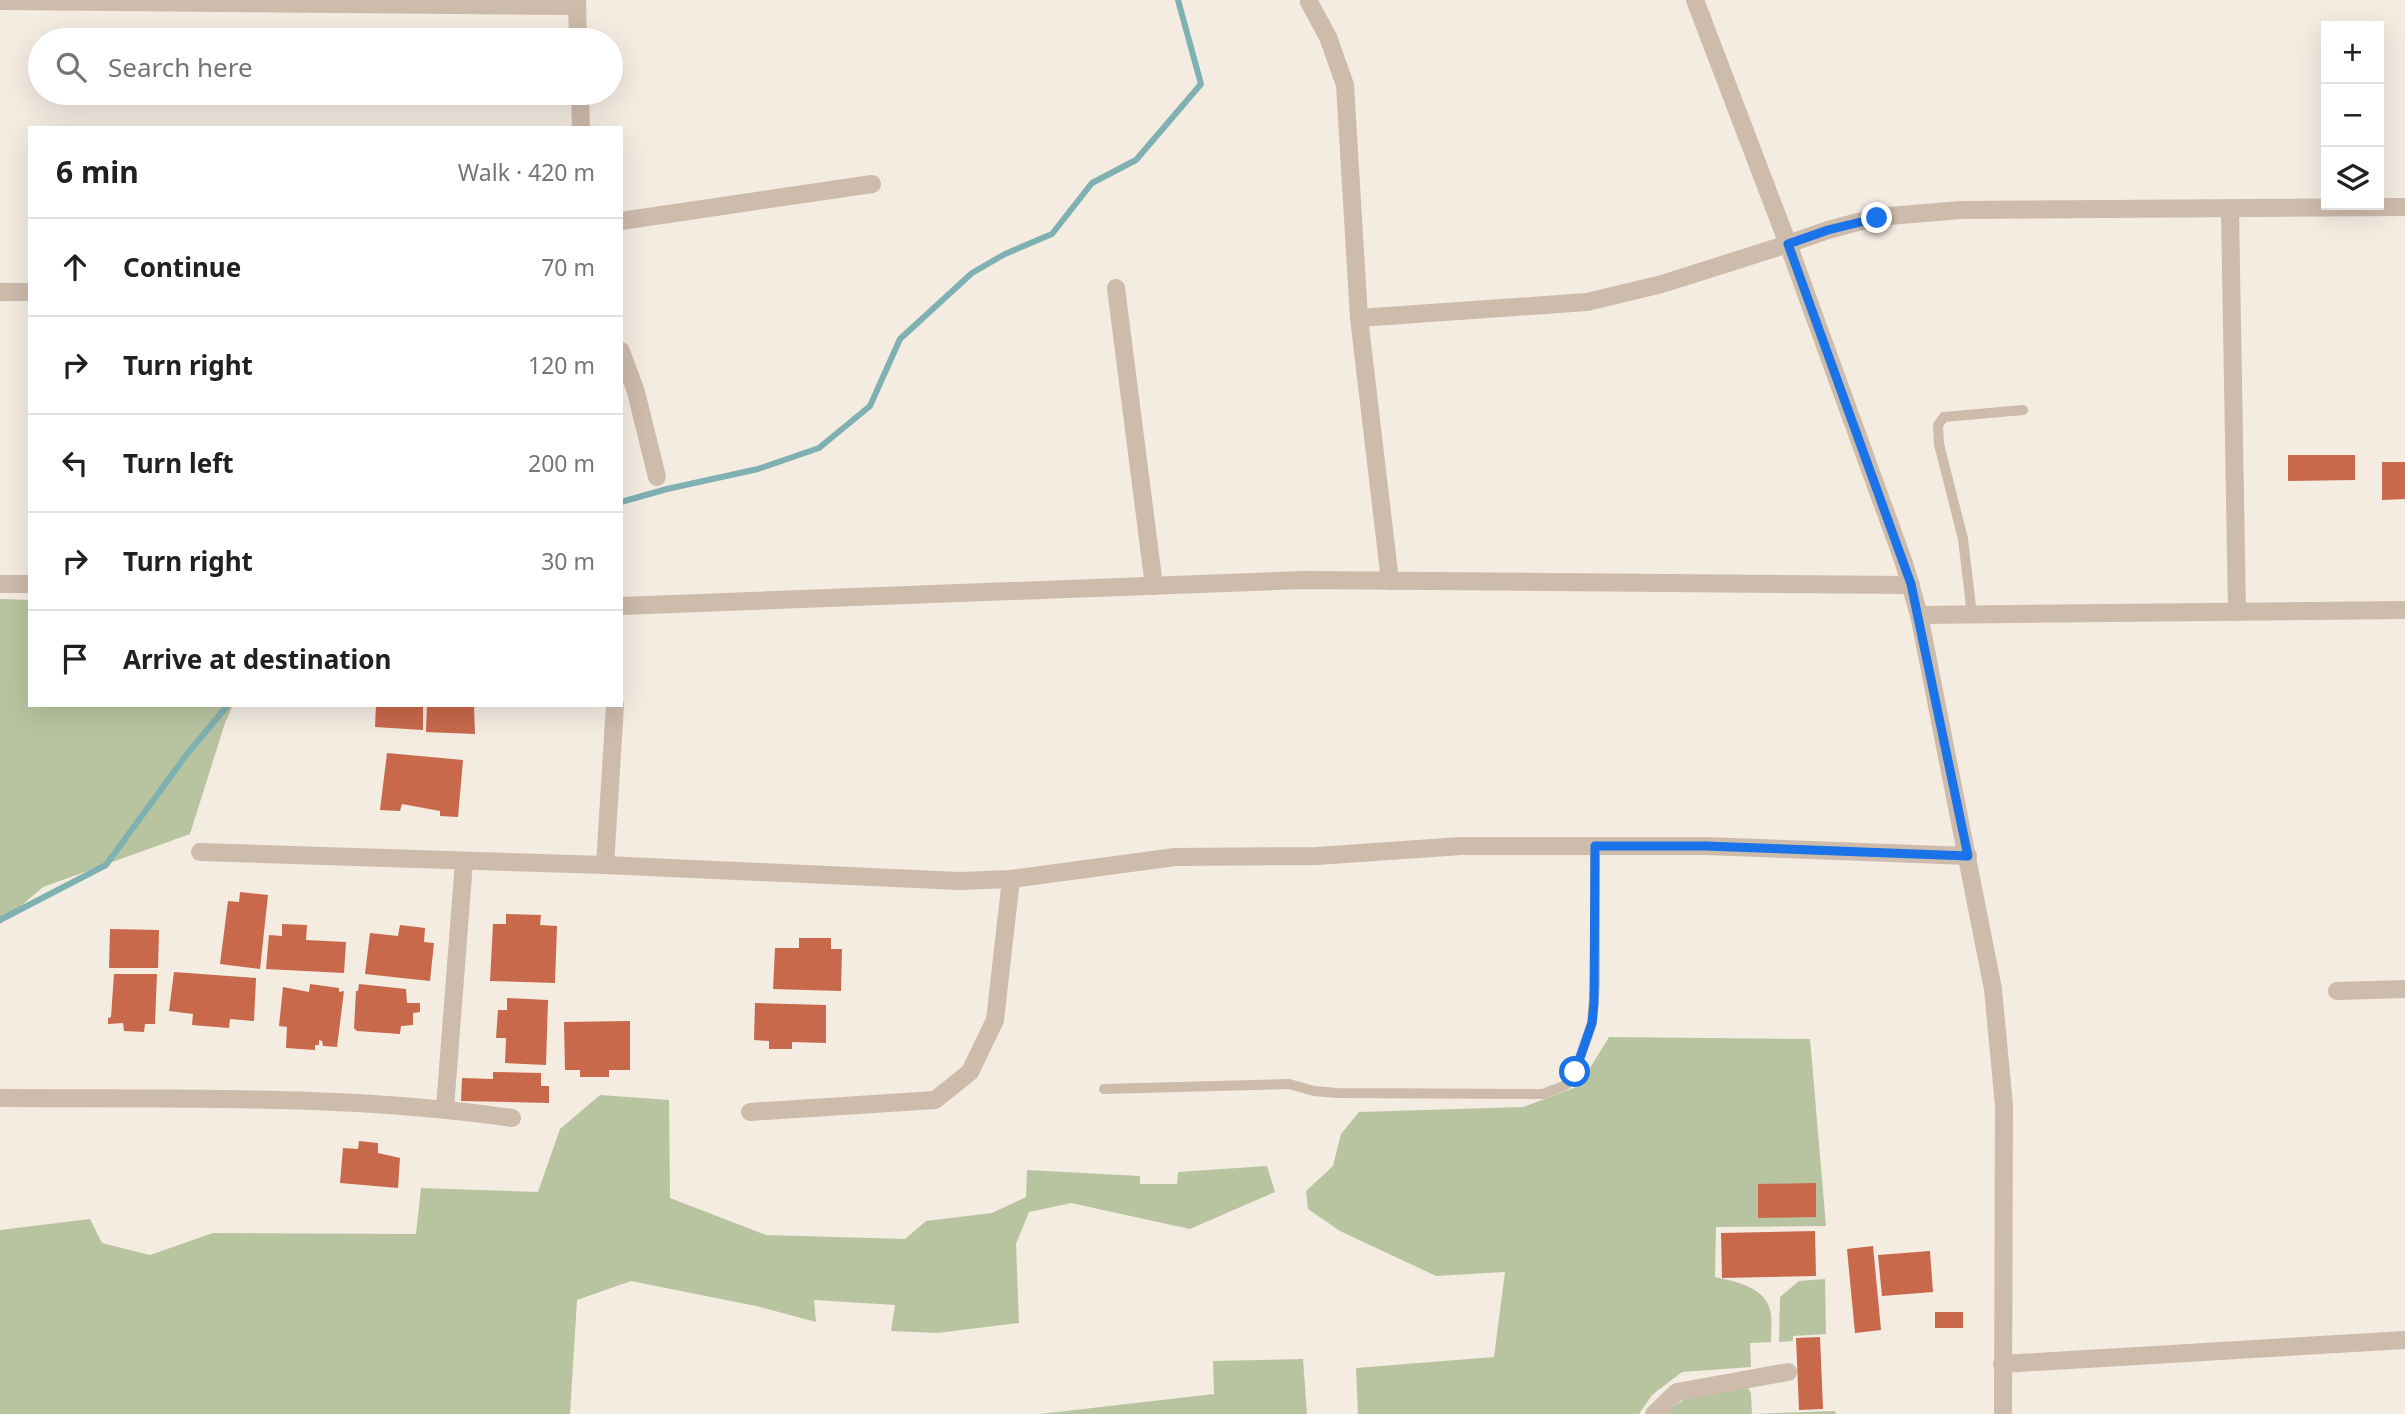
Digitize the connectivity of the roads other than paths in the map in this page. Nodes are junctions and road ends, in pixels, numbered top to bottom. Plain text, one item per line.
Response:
1 (1695, 0) edge
2 (0, 1) edge
3 (214, 1) edge
4 (1309, 2) dead end
5 (577, 3) edge
6 (578, 28) edge
7 (580, 105) edge
8 (581, 126) edge
9 (872, 184) dead end
10 (2405, 207) edge
11 (2230, 210) junction
12 (623, 221) edge
13 (1788, 244) junction
14 (1116, 288) dead end
15 (0, 292) edge
16 (28, 292) edge
17 (1359, 318) junction
18 (623, 356) edge
19 (2023, 410) dead end
20 (657, 477) dead end
21 (1390, 581) junction
22 (0, 584) edge
23 (28, 584) edge
24 (1911, 584) junction
25 (1154, 586) junction
26 (623, 607) edge
27 (2405, 610) edge
28 (2237, 612) junction
29 (1919, 615) junction
30 (1972, 615) junction
31 (615, 707) edge
32 (1595, 846) junction
33 (200, 852) dead end
34 (1968, 856) junction
35 (464, 862) junction
36 (605, 865) junction
37 (1011, 879) junction
38 (2405, 989) edge
39 (2337, 991) dead end
40 (1104, 1088) dead end
41 (0, 1098) edge
42 (445, 1108) junction
43 (750, 1112) dead end
44 (512, 1118) dead end
45 (2405, 1340) edge
46 (2002, 1364) junction
47 (1788, 1372) dead end
48 (1654, 1414) edge
49 (2003, 1414) edge

1 - 13 street
2 - 3 street
3 - 5 street
4 - 17 street
5 - 6 street
7 - 8 street
9 - 12 street
10 - 11 street
11 - 13 street
11 - 28 street
13 - 17 street
13 - 24 street
14 - 25 street
15 - 16 street
17 - 21 street
18 - 20 street
19 - 30 lane
21 - 24 street
21 - 25 street
22 - 23 street
24 - 29 street
25 - 26 street
27 - 28 street
28 - 30 street
29 - 30 street
29 - 34 street
31 - 36 street
32 - 34 street
32 - 37 street
32 - 40 lane
33 - 35 street
34 - 46 street
35 - 36 street
35 - 42 street
36 - 37 street
37 - 43 street
38 - 39 street
41 - 42 street
42 - 44 street
45 - 46 street
46 - 49 street
47 - 48 street

